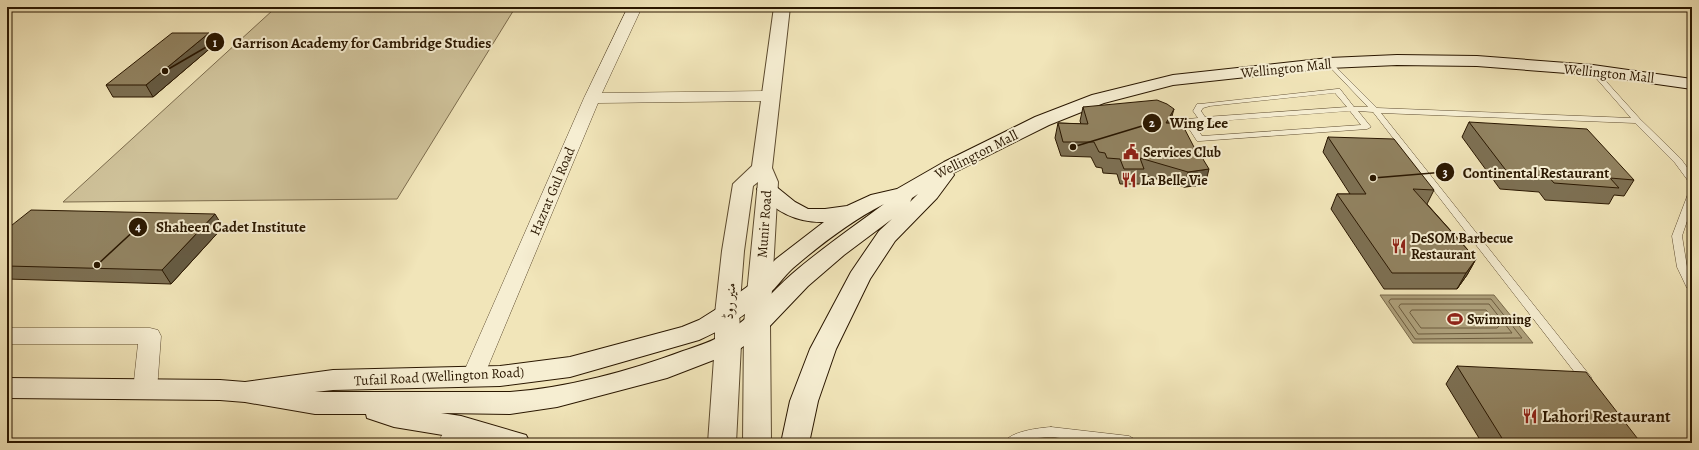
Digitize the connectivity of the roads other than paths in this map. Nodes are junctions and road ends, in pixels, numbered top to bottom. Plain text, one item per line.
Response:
1 (635, 7) edge
2 (781, 8) edge
3 (1329, 63) junction
4 (1593, 70) junction
5 (1692, 84) edge
6 (771, 96) junction
7 (592, 98) junction
8 (1353, 109) junction
9 (1376, 110) junction
10 (1203, 120) junction
11 (1637, 121) junction
12 (951, 166) junction
13 (765, 179) junction
14 (1692, 180) edge
15 (903, 194) junction
16 (1692, 194) edge
17 (854, 211) junction
18 (1692, 288) edge
19 (759, 290) junction
20 (727, 314) junction
21 (758, 324) junction
22 (7, 336) edge
23 (728, 344) junction
24 (473, 376) junction
25 (1592, 386) edge
26 (7, 388) edge
27 (145, 390) junction
28 (245, 392) junction
29 (360, 404) junction
30 (455, 435) edge
31 (516, 443) edge
32 (722, 443) edge
33 (757, 443) edge
34 (795, 443) edge
35 (1010, 443) edge
36 (1132, 443) edge

1 - 7 street, Hazrat Gul Road
2 - 6 main road, Munir Road
3 - 4 main road, Wellington Mall
3 - 9 lane
3 - 12 main road, Wellington Mall
4 - 5 main road, Wellington Mall
4 - 11 lane
6 - 7 street
6 - 13 main road, Munir Road
7 - 24 street, Hazrat Gul Road
8 - 9 lane
8 - 10 lane
8 - 10 lane
8 - 10 lane
9 - 11 lane
9 - 25 lane
11 - 14 lane
12 - 15 main road, Wellington Mall
12 - 34 main road
13 - 17 main road
13 - 19 main road, Munir Road
13 - 20 main road, منیر روڈ
15 - 17 main road, Wellington Mall
15 - 21 main road, Wellington Mall
16 - 18 lane
17 - 19 main road, Wellington Mall
19 - 20 main road, Tufail Road (Wellington Road)
19 - 21 main road, Munir Road
20 - 23 main road, منیر روڈ
20 - 24 main road, Tufail Road (Wellington Road)
21 - 23 main road, Tufail Road (Wellington Road)
21 - 33 main road, Munir Road
22 - 27 street
23 - 29 main road, Tufail Road (Wellington Road)
23 - 32 main road, منیر روڈ
24 - 28 main road, Tufail Road (Wellington Road)
26 - 27 main road, Tufail Road (Wellington Road)
27 - 28 main road, Tufail Road (Wellington Road)
28 - 29 main road, Tufail Road (Wellington Road)
29 - 30 main road
30 - 31 main road
35 - 36 lane

